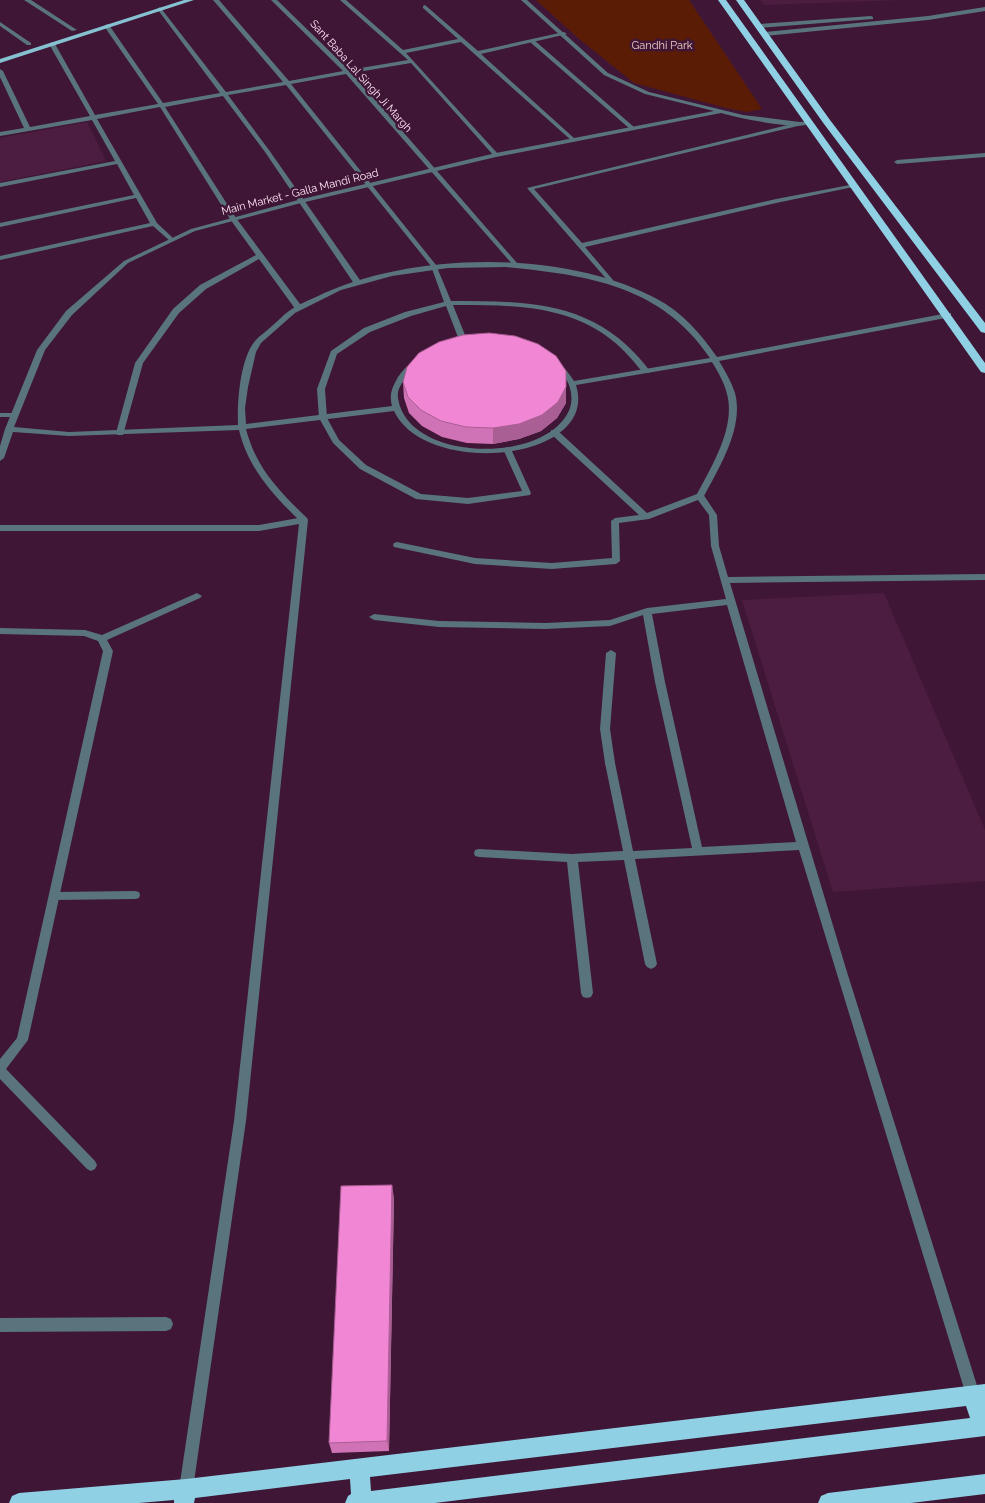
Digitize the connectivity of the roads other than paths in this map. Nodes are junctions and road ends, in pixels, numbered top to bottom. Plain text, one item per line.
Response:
1 (27, 0) edge
2 (171, 0) edge
3 (191, 0) edge
4 (216, 0) edge
5 (274, 0) edge
6 (343, 0) edge
7 (524, 0) edge
8 (722, 0) edge
9 (740, 0) edge
10 (158, 7) junction
11 (425, 7) dead end
12 (985, 9) edge
13 (871, 18) dead end
14 (0, 24) edge
15 (105, 24) junction
16 (74, 30) junction
17 (762, 30) junction
18 (564, 34) junction
19 (463, 40) junction
20 (50, 41) junction
21 (532, 41) junction
22 (29, 44) junction
23 (402, 52) junction
24 (476, 53) junction
25 (0, 54) edge
26 (0, 61) edge
27 (412, 61) junction
28 (0, 70) edge
29 (348, 73) junction
30 (288, 84) junction
31 (225, 95) junction
32 (683, 103) junction
33 (162, 106) junction
34 (720, 112) junction
35 (93, 117) junction
36 (682, 119) junction
37 (828, 122) junction
38 (810, 123) junction
39 (800, 124) junction
40 (632, 128) junction
41 (28, 129) junction
42 (0, 134) edge
43 (572, 139) junction
44 (496, 155) junction
45 (985, 155) edge
46 (118, 162) junction
47 (898, 162) dead end
48 (430, 169) junction
49 (369, 184) junction
50 (0, 185) edge
51 (855, 186) junction
52 (137, 196) junction
53 (300, 201) junction
54 (233, 219) junction
55 (0, 224) edge
56 (154, 224) junction
57 (172, 240) junction
58 (580, 246) junction
59 (260, 256) junction
60 (0, 258) edge
61 (515, 264) junction
62 (434, 266) junction
63 (611, 281) junction
64 (358, 283) junction
65 (448, 303) junction
66 (299, 308) junction
67 (972, 312) junction
68 (948, 315) junction
69 (985, 330) edge
70 (465, 345) junction
71 (715, 359) junction
72 (985, 370) edge
73 (646, 371) junction
74 (574, 383) junction
75 (395, 408) junction
76 (0, 415) edge
77 (14, 415) junction
78 (323, 418) junction
79 (242, 427) junction
80 (9, 429) junction
81 (554, 432) junction
82 (120, 433) junction
83 (507, 449) junction
84 (0, 458) edge
85 (700, 496) junction
86 (646, 517) junction
87 (304, 520) junction
88 (0, 528) edge
89 (397, 545) dead end
90 (985, 577) edge
91 (725, 580) junction
92 (197, 596) dead end
93 (731, 601) junction
94 (646, 611) junction
95 (374, 617) dead end
96 (0, 631) edge
97 (102, 639) junction
98 (612, 653) dead end
99 (802, 846) junction
100 (698, 850) junction
101 (479, 853) dead end
102 (628, 854) junction
103 (572, 858) junction
104 (136, 895) dead end
105 (54, 896) junction
106 (651, 964) dead end
107 (587, 993) dead end
108 (0, 1068) edge
109 (0, 1071) edge
110 (91, 1165) dead end
111 (166, 1324) dead end
112 (0, 1325) edge
113 (979, 1395) edge
114 (984, 1426) edge
115 (359, 1470) junction
116 (985, 1484) edge
117 (185, 1496) edge
118 (359, 1502) edge
119 (19, 1503) edge
120 (828, 1503) edge

1 - 16 street
2 - 10 main road
3 - 10 main road
4 - 30 street
5 - 29 street, Sant Baba Lal Singh Ji Margh
6 - 23 street
7 - 18 street
8 - 38 highway
9 - 17 highway
10 - 15 main road
10 - 31 street
11 - 19 street
12 - 17 street
13 - 17 street
14 - 22 street
15 - 16 main road
15 - 20 main road
15 - 33 street
16 - 20 main road
17 - 37 highway
18 - 21 street
18 - 32 street
19 - 23 street
19 - 24 street
20 - 22 main road
20 - 26 main road
20 - 35 street
21 - 24 street
21 - 40 street
22 - 25 main road
23 - 27 street
24 - 43 street
27 - 29 street
27 - 44 street
28 - 41 street
29 - 30 street
29 - 48 street, Sant Baba Lal Singh Ji Margh
30 - 31 street
30 - 49 street
31 - 33 street
31 - 53 street
32 - 34 street
32 - 36 street
33 - 35 street
33 - 54 street
34 - 36 street, Main Market - Galla Mandi Road
34 - 39 street
35 - 41 street
35 - 46 street
36 - 40 street, Main Market - Galla Mandi Road
37 - 38 highway
37 - 67 highway
38 - 39 street
38 - 51 highway
39 - 58 street
40 - 43 street, Main Market - Galla Mandi Road
41 - 42 street
43 - 44 street, Main Market - Galla Mandi Road
44 - 48 street, Main Market - Galla Mandi Road
45 - 47 street
46 - 50 street
46 - 52 street
48 - 49 street, Main Market - Galla Mandi Road
48 - 61 street, Sant Baba Lal Singh Ji Margh
49 - 53 street, Main Market - Galla Mandi Road
49 - 62 street
51 - 58 street
51 - 68 highway
52 - 55 street
52 - 56 street
53 - 54 street, Main Market - Galla Mandi Road
53 - 64 street
54 - 57 street, Main Market - Galla Mandi Road
54 - 59 street
56 - 57 street
56 - 60 street
57 - 77 street, Main Market - Galla Mandi Road
58 - 63 street
59 - 66 street
59 - 82 street
61 - 62 street
61 - 63 street
62 - 64 street
62 - 65 street
63 - 71 street
64 - 66 street
65 - 70 street
65 - 73 street
65 - 78 street
66 - 79 street
67 - 68 highway
67 - 69 highway
68 - 71 street
68 - 72 highway
70 - 74 street
70 - 75 street
71 - 73 street
71 - 85 street
73 - 74 street
74 - 81 street
75 - 78 street
75 - 83 street
76 - 77 street
77 - 80 street, Main Market - Galla Mandi Road
78 - 79 street
78 - 83 street
79 - 82 street
79 - 87 street
80 - 82 street
80 - 84 street, Main Market - Galla Mandi Road
81 - 83 street
81 - 86 street
85 - 86 street
85 - 91 street
86 - 89 street
87 - 88 street
87 - 117 street
90 - 91 street
91 - 93 street
92 - 97 street
93 - 94 street
93 - 99 street
94 - 95 street
94 - 100 street
96 - 97 street
97 - 105 street
98 - 102 street
99 - 100 street
99 - 113 street
100 - 102 street
101 - 103 street
102 - 103 street
102 - 106 street
103 - 107 street
104 - 105 street
105 - 108 street
109 - 110 street
111 - 112 street
113 - 114 highway
113 - 115 highway
114 - 118 highway
115 - 117 highway
115 - 118 highway
116 - 120 highway
117 - 119 highway

